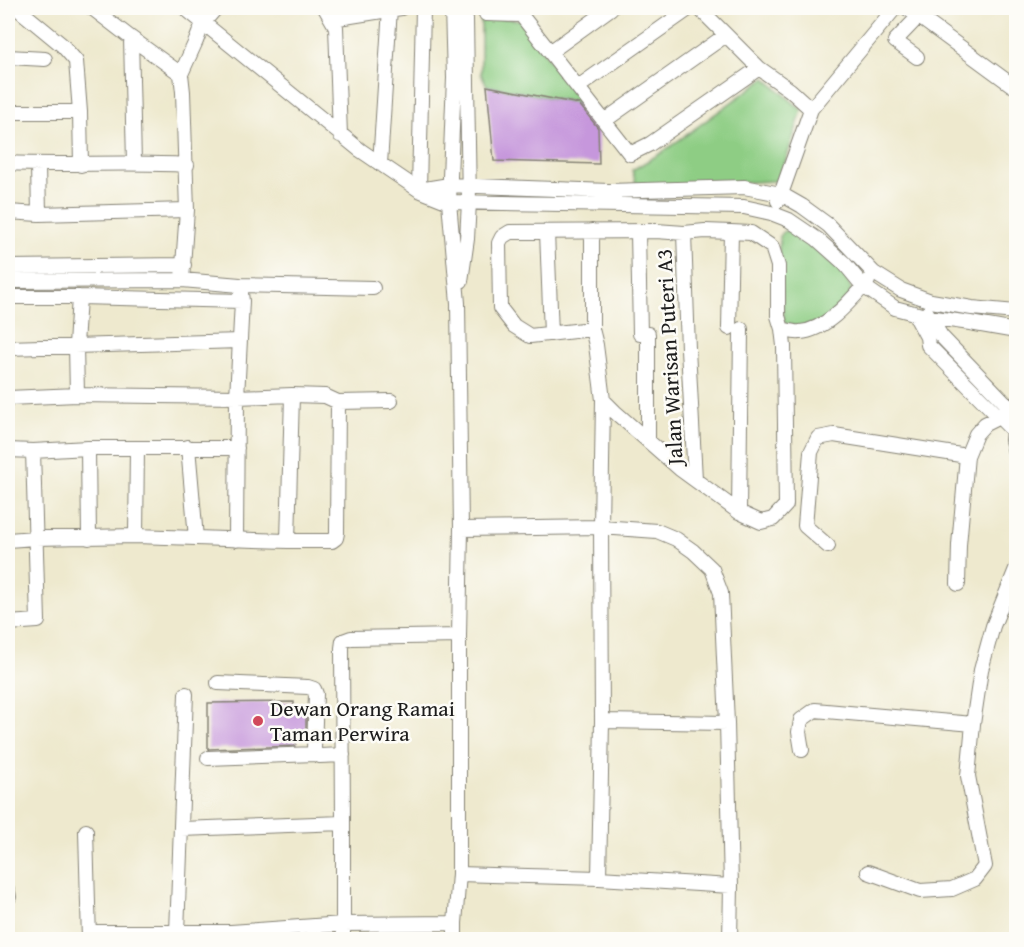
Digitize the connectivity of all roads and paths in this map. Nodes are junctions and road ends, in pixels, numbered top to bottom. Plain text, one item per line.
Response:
1 (17, 8) edge
2 (92, 8) edge
3 (185, 8) edge
4 (216, 8) edge
5 (394, 8) edge
6 (423, 8) edge
7 (452, 8) edge
8 (464, 8) edge
9 (486, 8) edge
10 (612, 8) edge
11 (690, 8) edge
12 (699, 8) edge
13 (895, 8) edge
14 (908, 8) edge
15 (526, 11) edge
16 (329, 13) edge
17 (919, 16) junction
18 (203, 23) junction
19 (726, 35) junction
20 (131, 38) junction
21 (550, 52) junction
22 (8, 57) edge
23 (916, 57) dead end
24 (45, 59) dead end
25 (759, 68) junction
26 (181, 74) junction
27 (1012, 86) dead end
28 (578, 87) junction
29 (811, 109) junction
30 (8, 112) edge
31 (80, 112) junction
32 (604, 121) junction
33 (340, 135) junction
34 (8, 163) edge
35 (134, 163) junction
36 (380, 164) junction
37 (38, 165) junction
38 (81, 165) junction
39 (187, 165) junction
40 (449, 185) junction
41 (468, 185) junction
42 (419, 190) junction
43 (781, 194) junction
44 (449, 202) junction
45 (469, 202) junction
46 (188, 210) junction
47 (8, 212) edge
48 (771, 213) junction
49 (39, 214) junction
50 (592, 231) junction
51 (548, 232) junction
52 (638, 232) junction
53 (731, 232) junction
54 (684, 233) junction
55 (184, 265) junction
56 (8, 267) edge
57 (874, 273) junction
58 (183, 280) junction
59 (8, 281) edge
60 (240, 285) junction
61 (863, 286) junction
62 (373, 288) dead end
63 (8, 297) edge
64 (79, 297) junction
65 (920, 297) junction
66 (242, 301) junction
67 (458, 303) junction
68 (895, 308) junction
69 (1017, 312) edge
70 (914, 313) junction
71 (928, 317) junction
72 (959, 321) junction
73 (782, 329) junction
74 (592, 330) junction
75 (1017, 332) edge
76 (551, 334) junction
77 (240, 341) junction
78 (945, 341) junction
79 (76, 345) junction
80 (928, 345) junction
81 (8, 348) edge
82 (77, 395) junction
83 (292, 395) junction
84 (237, 396) junction
85 (8, 398) edge
86 (603, 400) junction
87 (392, 401) dead end
88 (338, 402) junction
89 (1012, 410) edge
90 (999, 417) junction
91 (1015, 432) edge
92 (648, 441) junction
93 (188, 447) junction
94 (88, 448) junction
95 (137, 448) junction
96 (237, 448) junction
97 (8, 450) edge
98 (33, 451) junction
99 (967, 456) junction
100 (1017, 457) edge
101 (695, 479) junction
102 (740, 512) junction
103 (601, 528) junction
104 (460, 529) junction
105 (136, 536) junction
106 (35, 538) junction
107 (89, 538) junction
108 (196, 538) junction
109 (8, 540) edge
110 (236, 540) junction
111 (288, 542) junction
112 (828, 546) dead end
113 (1017, 569) edge
114 (958, 584) dead end
115 (8, 623) edge
116 (459, 636) junction
117 (218, 683) dead end
118 (186, 694) dead end
119 (602, 721) junction
120 (727, 723) junction
121 (973, 724) junction
122 (802, 750) dead end
123 (315, 754) junction
124 (343, 755) junction
125 (208, 758) dead end
126 (343, 824) junction
127 (181, 829) junction
128 (86, 831) dead end
129 (868, 872) dead end
130 (459, 874) junction
131 (599, 879) junction
132 (731, 886) junction
133 (455, 923) junction
134 (343, 924) junction
135 (177, 932) junction
136 (89, 936) edge
137 (232, 936) edge
138 (343, 939) edge
139 (455, 939) edge
140 (730, 939) edge

1 - 31 street
2 - 20 street
3 - 18 street
4 - 18 street
5 - 16 street
5 - 36 street
6 - 42 street
7 - 40 street
8 - 41 street
9 - 15 street
10 - 21 street
11 - 28 street
12 - 19 street
13 - 29 street
14 - 17 street
15 - 21 street
16 - 33 street
17 - 23 street
17 - 27 street
18 - 26 street
18 - 33 street
19 - 25 street
19 - 32 street
20 - 26 street
20 - 35 street
21 - 28 street
22 - 24 street
25 - 29 street
25 - 32 street
26 - 39 street
28 - 32 street
29 - 43 street
30 - 31 street
31 - 38 street
33 - 36 street
34 - 37 street
35 - 38 street
35 - 39 street
36 - 42 street
37 - 38 street
37 - 49 street
39 - 46 street
40 - 41 street
40 - 42 street
40 - 44 street
41 - 43 street
41 - 45 street
42 - 44 street
43 - 48 street
43 - 57 street
44 - 45 street
44 - 67 street
45 - 48 street
45 - 67 street
46 - 49 street
46 - 55 street
47 - 49 street
48 - 61 street
50 - 51 street
50 - 52 street
50 - 74 street
51 - 76 street
51 - 76 street
52 - 54 street
52 - 92 street
53 - 54 street
53 - 73 street
53 - 102 street
54 - 101 street, Jalan Warisan Puteri A3
55 - 56 street
55 - 58 street
57 - 61 street
57 - 65 street
58 - 59 street
58 - 60 street
60 - 62 street
60 - 66 street
61 - 68 street
61 - 73 street
63 - 64 street
64 - 66 street
64 - 79 street
65 - 69 street
65 - 71 street
66 - 77 street
67 - 104 street
68 - 70 street
68 - 80 street
70 - 71 street
70 - 80 street
71 - 72 street
71 - 78 street
72 - 75 street
72 - 78 street
73 - 102 street
74 - 76 street
74 - 86 street
77 - 79 street
77 - 84 street
78 - 89 street
79 - 81 street
79 - 82 street
80 - 90 street
82 - 84 street
82 - 85 street
83 - 84 street
83 - 88 street
83 - 111 street
84 - 96 street
86 - 92 street
86 - 103 street
87 - 88 street
88 - 111 street
89 - 90 street
90 - 91 street
90 - 99 street
91 - 100 street
92 - 101 street
93 - 95 street
93 - 96 street
93 - 108 street
94 - 95 street
94 - 98 street
94 - 107 street
95 - 105 street
96 - 110 street
97 - 98 street
98 - 106 street
99 - 112 street
99 - 114 street
101 - 102 street
103 - 104 street
103 - 119 street
103 - 120 street
104 - 116 street
105 - 107 street
105 - 108 street
106 - 107 street
106 - 109 street
106 - 115 street
108 - 110 street
110 - 111 street
113 - 121 street
116 - 124 street
116 - 130 street
117 - 123 street
118 - 127 street
119 - 120 street
119 - 131 street
120 - 132 street
121 - 122 street
121 - 129 street
123 - 124 street
123 - 125 street
124 - 126 street
126 - 127 street
126 - 134 street
127 - 135 street
128 - 136 street
130 - 131 street
130 - 133 street
131 - 132 street
132 - 140 street
133 - 134 street
133 - 139 street
134 - 137 street
134 - 138 street
135 - 136 street
135 - 137 street

